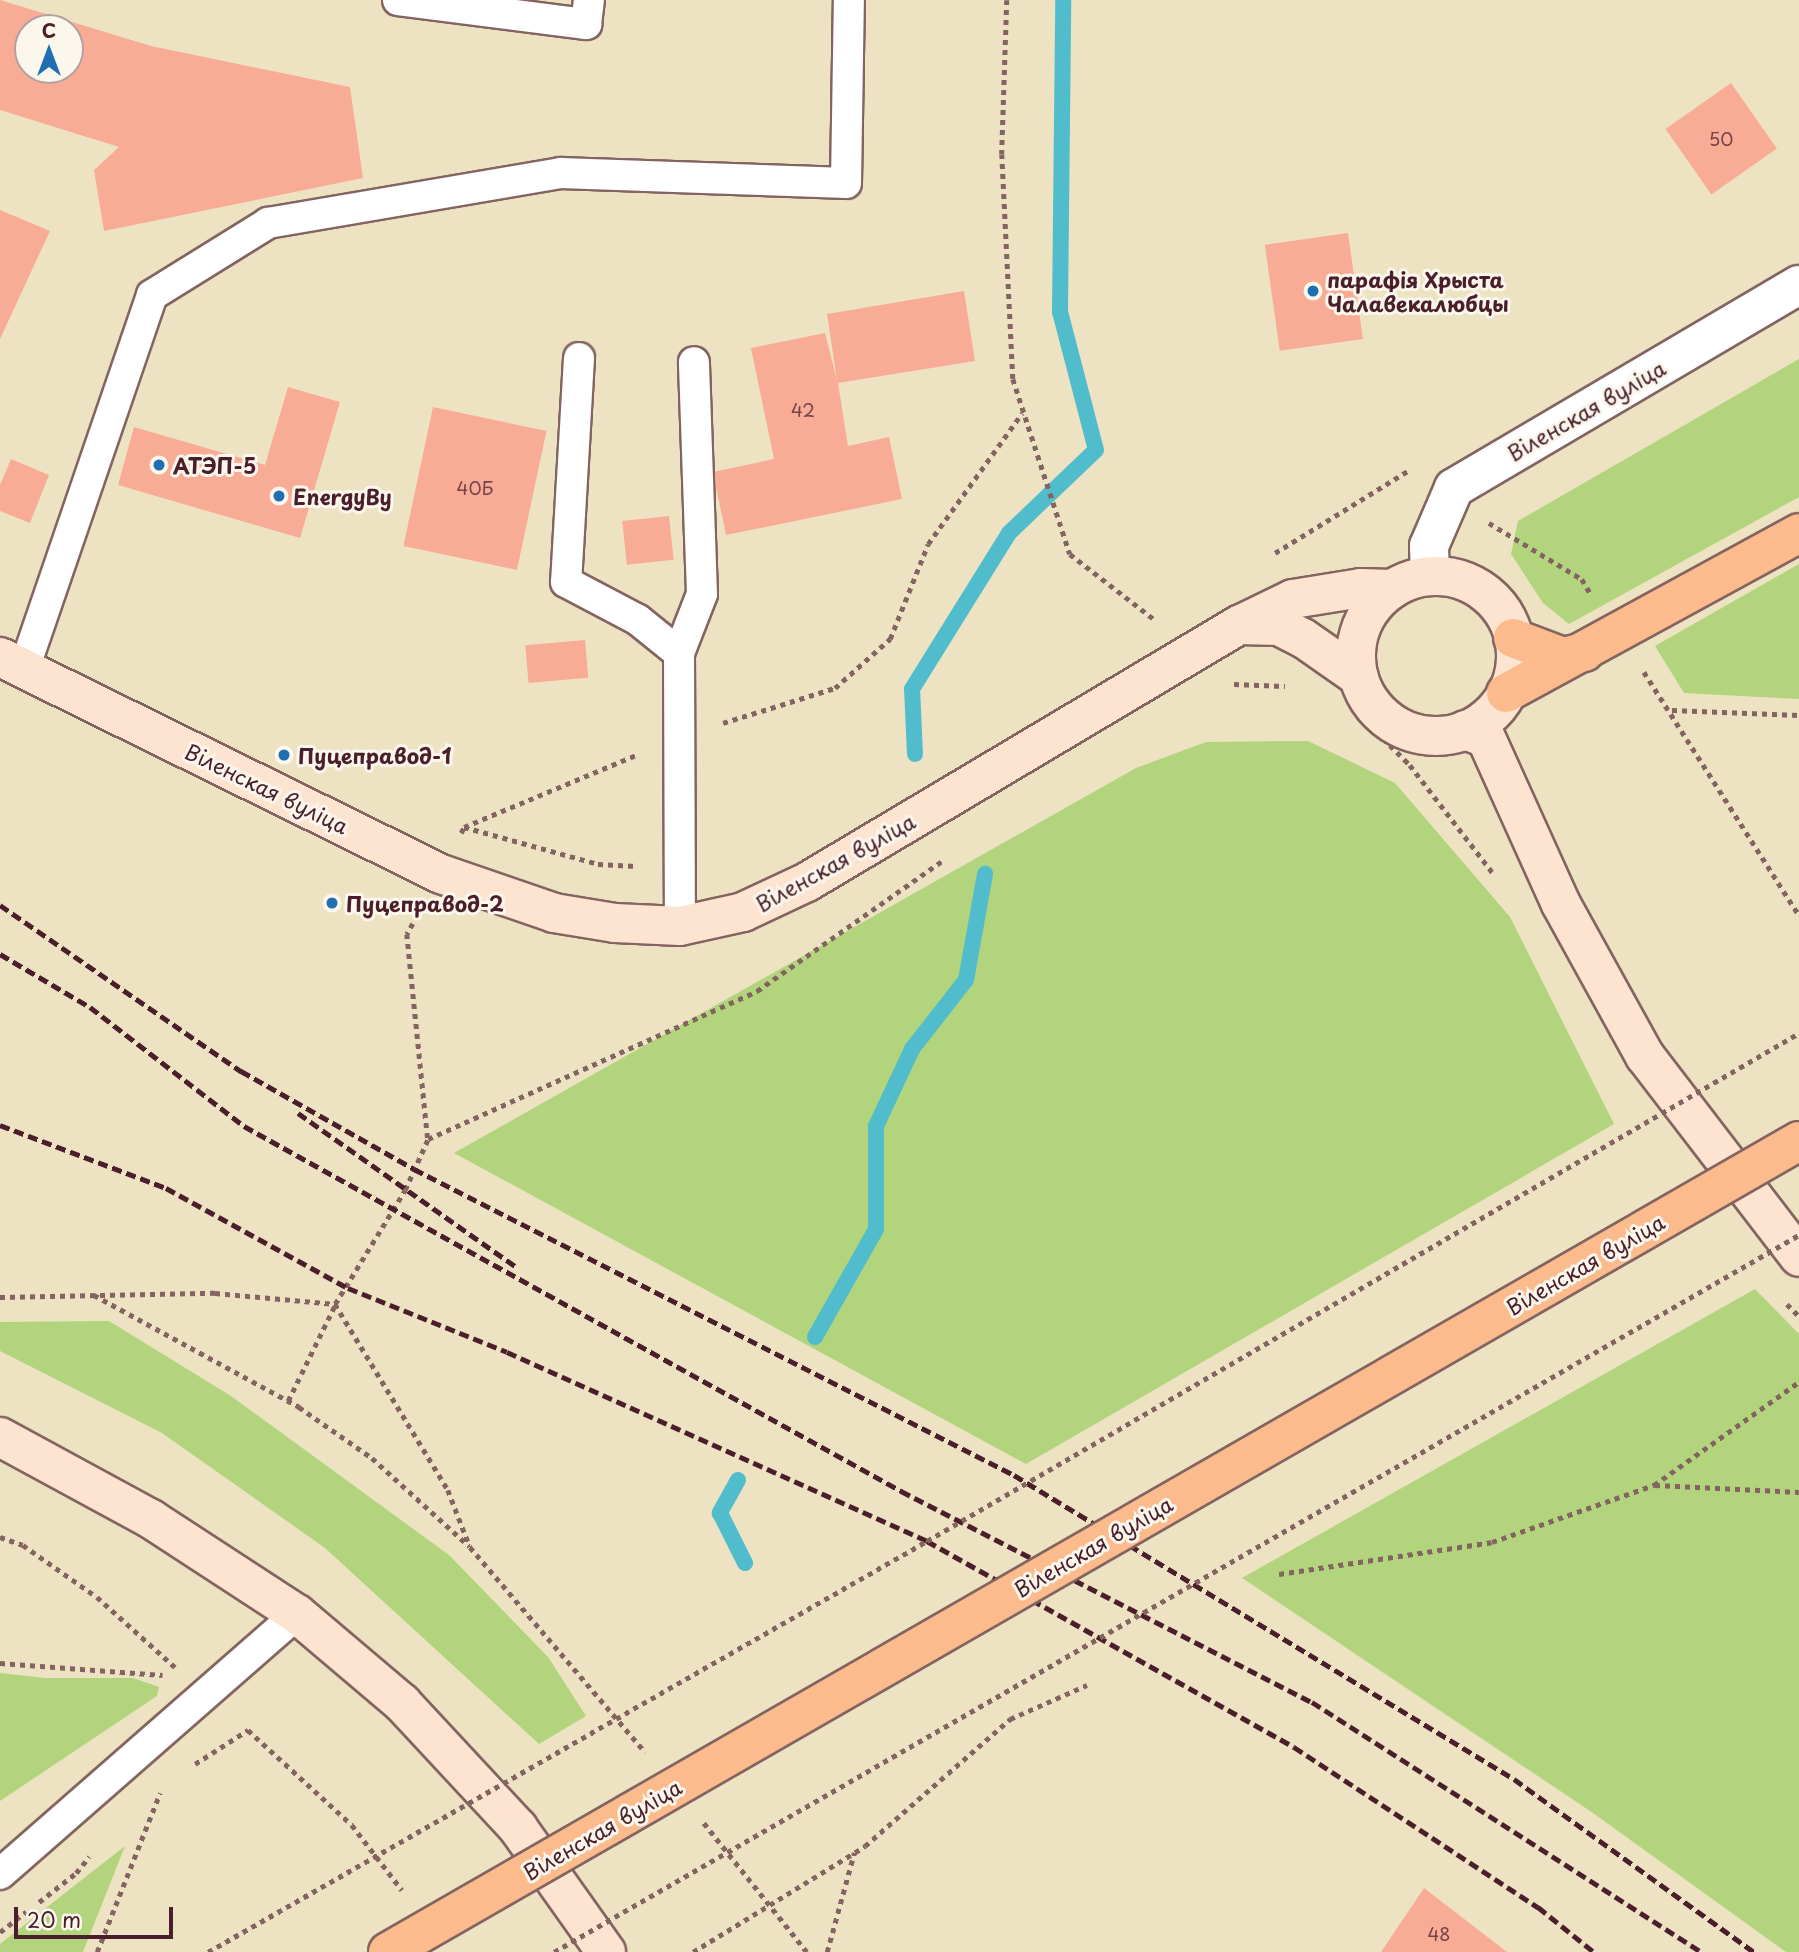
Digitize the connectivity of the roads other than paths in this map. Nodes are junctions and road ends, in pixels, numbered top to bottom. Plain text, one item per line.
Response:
1 (398, 0) edge
2 (589, 0) edge
3 (849, 0) edge
4 (1799, 285) edge
5 (579, 358) dead end
6 (694, 362) dead end
7 (1799, 533) edge
8 (1430, 576) junction
9 (1392, 589) junction
10 (1239, 625) junction
11 (1513, 638) junction
12 (1589, 650) junction
13 (679, 653) junction
14 (12, 663) edge
15 (1359, 677) junction
16 (1486, 714) junction
17 (680, 926) junction
18 (1799, 1140) edge
19 (1799, 1257) edge
20 (0, 1437) edge
21 (297, 1614) junction
22 (0, 1874) edge
23 (388, 1952) edge
24 (606, 1952) edge

1 - 2 lane
3 - 14 lane
4 - 8 street, Віленская вуліца
5 - 13 lane
6 - 13 lane
7 - 12 main road
8 - 9 main road
8 - 11 main road
9 - 10 main road, Віленская вуліца
9 - 15 main road
10 - 15 main road
10 - 17 main road, Віленская вуліца
11 - 12 main road
11 - 16 main road
12 - 16 main road
13 - 17 lane
14 - 17 main road, Віленская вуліца
15 - 16 main road
16 - 19 main road
18 - 23 main road, Віленская вуліца, bridge
20 - 21 main road
21 - 22 lane
21 - 24 main road

